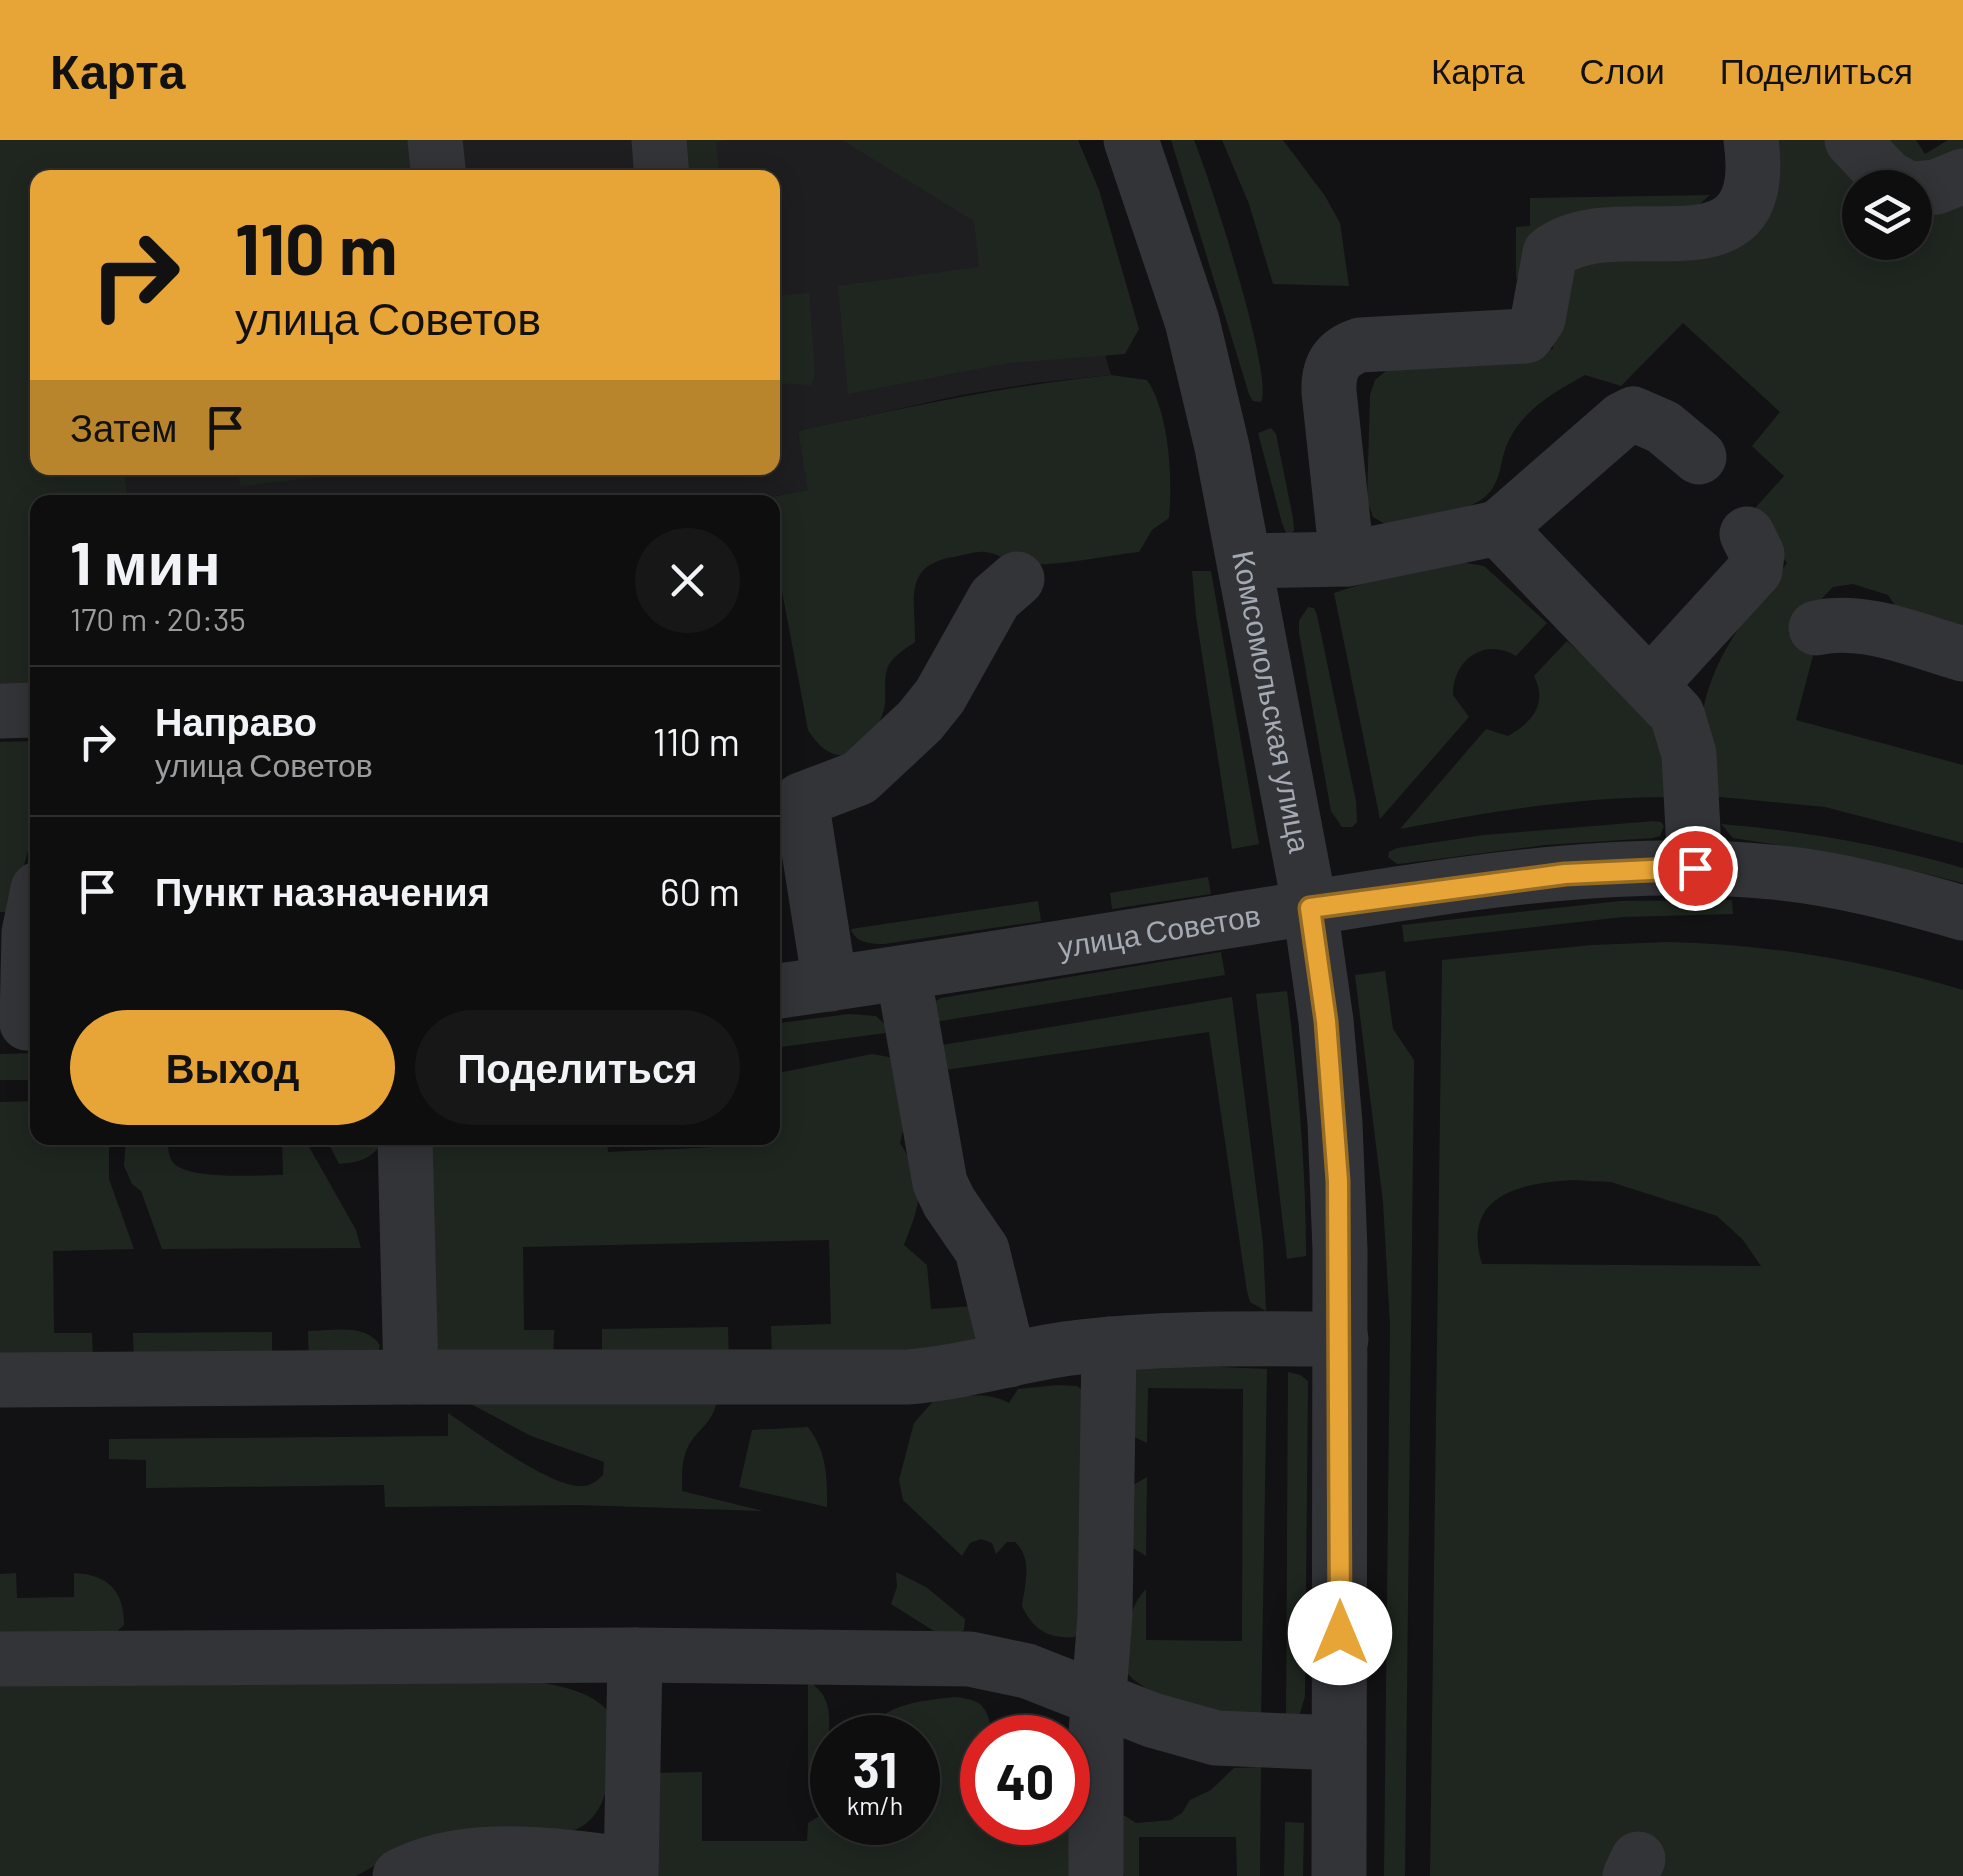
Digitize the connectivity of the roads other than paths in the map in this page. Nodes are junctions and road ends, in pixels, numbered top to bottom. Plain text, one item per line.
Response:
1 (436, 140) edge
2 (660, 140) edge
3 (1131, 140) edge
4 (1751, 140) edge
5 (1852, 140) edge
6 (438, 170) edge
7 (662, 170) edge
8 (1880, 170) edge
9 (1963, 176) edge
10 (1932, 187) edge
11 (1699, 458) dead end
12 (1498, 528) junction
13 (1747, 534) dead end
14 (1348, 559) junction
15 (1246, 560) junction
16 (1017, 579) dead end
17 (1816, 628) dead end
18 (1963, 654) edge
19 (1650, 685) junction
20 (30, 710) edge
21 (0, 711) edge
22 (1695, 868) junction
23 (1310, 908) junction
24 (1963, 913) edge
25 (30, 929) edge
26 (902, 973) junction
27 (830, 984) junction
28 (780, 991) edge
29 (22, 1023) edge
30 (405, 1145) edge
31 (1341, 1338) junction
32 (1109, 1344) junction
33 (1009, 1360) junction
34 (411, 1377) junction
35 (0, 1380) edge
36 (635, 1654) junction
37 (0, 1659) edge
38 (1098, 1699) junction
39 (1340, 1743) junction
40 (631, 1870) edge
41 (400, 1876) edge
42 (1096, 1876) edge
43 (1339, 1876) edge

1 - 6 street
2 - 7 street
3 - 15 street, Комсомольская улица
4 - 14 street
5 - 8 street
9 - 10 street
11 - 12 street
12 - 14 street
12 - 19 street
13 - 19 street
14 - 15 street
15 - 23 street, Комсомольская улица
16 - 27 street
17 - 18 street
19 - 22 street
20 - 21 street
22 - 23 street, улица Советов
22 - 24 street, улица Советов
23 - 26 street, улица Советов
23 - 31 street, Комсомольская улица
25 - 29 street
26 - 27 street, улица Советов
26 - 33 street
27 - 28 street, улица Советов
30 - 34 street
31 - 32 street
31 - 39 street, Комсомольская улица
32 - 33 street
32 - 38 street
33 - 34 street
34 - 35 street
36 - 37 street
36 - 38 street
36 - 40 street
38 - 39 street
38 - 42 street
39 - 43 street, Комсомольская улица
40 - 41 street

